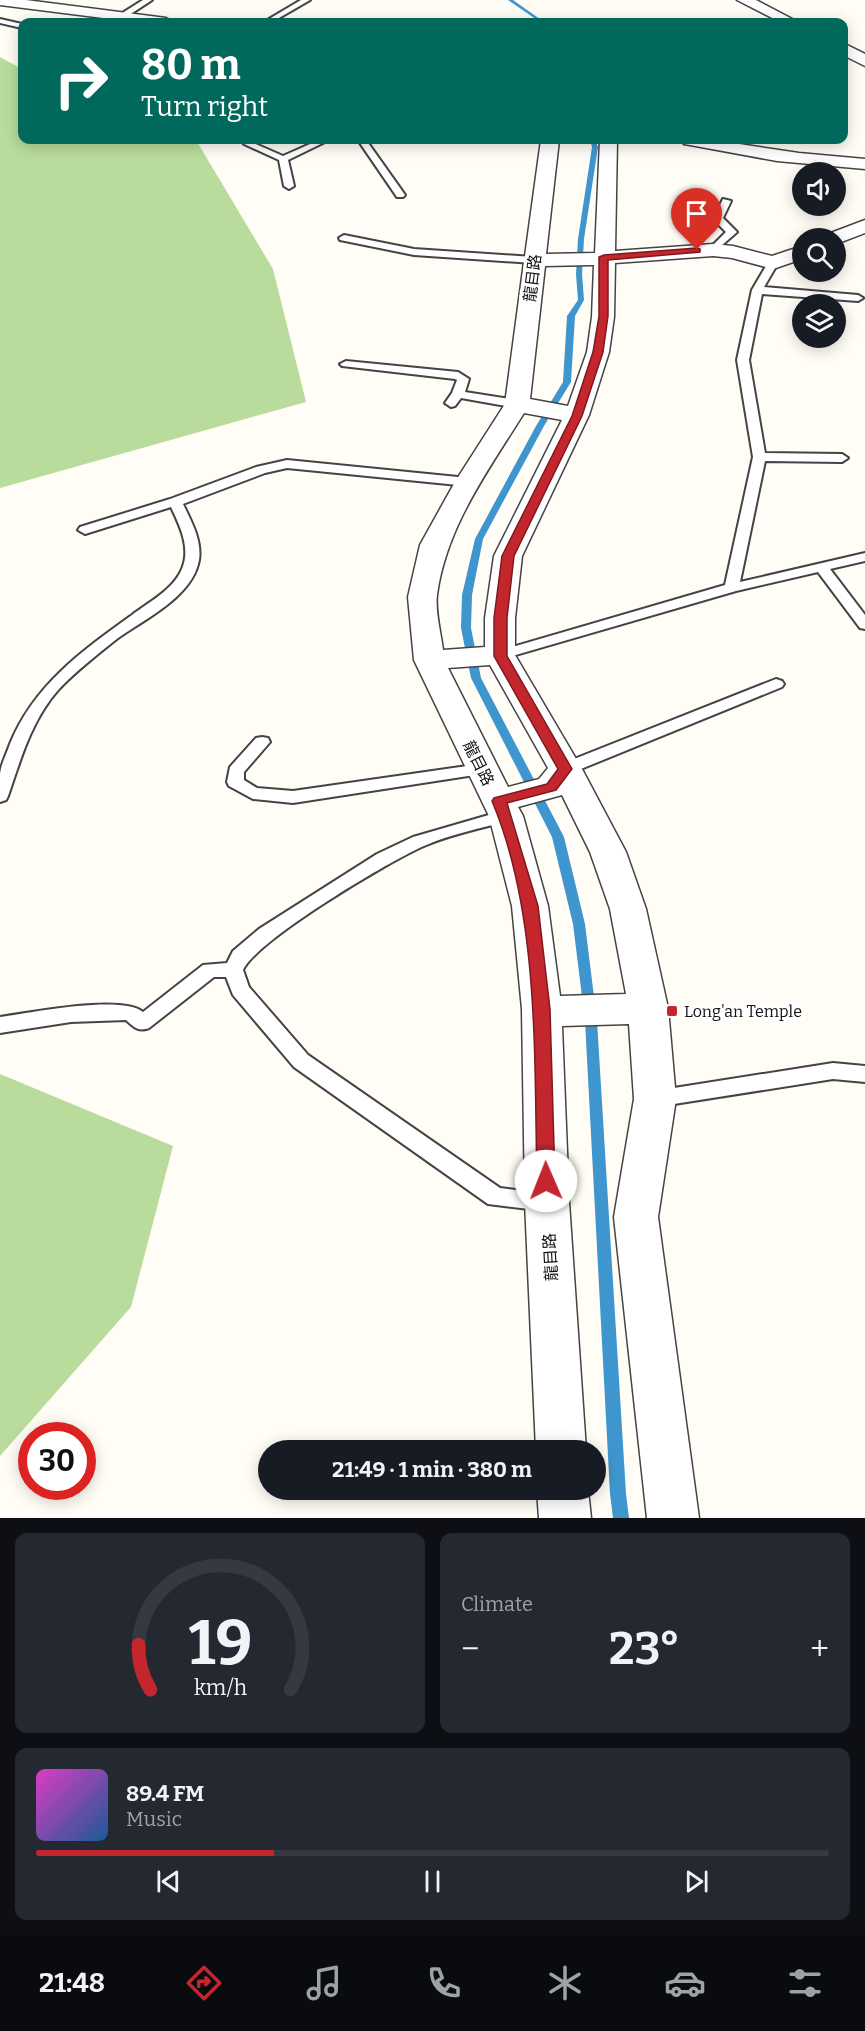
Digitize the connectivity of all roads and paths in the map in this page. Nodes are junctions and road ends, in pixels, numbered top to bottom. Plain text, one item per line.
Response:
1 (148, 0) edge
2 (306, 0) edge
3 (744, 0) edge
4 (0, 1) edge
5 (120, 17) junction
6 (129, 18) edge
7 (275, 18) edge
8 (782, 18) edge
9 (0, 21) edge
10 (18, 25) edge
11 (848, 51) edge
12 (865, 61) edge
13 (248, 144) dead end
14 (316, 144) edge
15 (365, 144) edge
16 (550, 144) edge
17 (608, 144) edge
18 (732, 144) edge
19 (282, 159) junction
20 (865, 164) edge
21 (289, 186) dead end
22 (400, 195) dead end
23 (726, 201) dead end
24 (865, 226) edge
25 (846, 233) edge
26 (344, 238) dead end
27 (713, 250) junction
28 (792, 256) edge
29 (597, 258) junction
30 (543, 260) junction
31 (773, 264) junction
32 (756, 290) junction
33 (858, 298) dead end
34 (346, 364) dead end
35 (526, 405) junction
36 (573, 415) junction
37 (759, 457) junction
38 (842, 459) dead end
39 (468, 482) junction
40 (175, 502) junction
41 (85, 530) dead end
42 (865, 557) edge
43 (822, 568) junction
44 (732, 588) junction
45 (865, 625) edge
46 (494, 657) junction
47 (439, 659) junction
48 (776, 684) dead end
49 (262, 742) dead end
50 (480, 769) junction
51 (558, 778) junction
52 (0, 796) edge
53 (506, 805) junction
54 (233, 970) junction
55 (551, 1010) junction
56 (639, 1010) junction
57 (0, 1025) edge
58 (865, 1074) edge
59 (655, 1099) junction
60 (547, 1202) junction
61 (560, 1440) edge
62 (564, 1500) edge
63 (565, 1518) edge
64 (673, 1518) edge

1 - 5 lane
2 - 7 lane
3 - 8 street
4 - 5 street
5 - 6 street
9 - 10 lane
11 - 12 street
13 - 19 lane
14 - 19 lane
15 - 22 lane
16 - 30 street, 龍目路
17 - 29 street
18 - 20 street
19 - 21 lane
23 - 27 lane
24 - 25 street
26 - 30 lane
27 - 29 street
27 - 31 street
28 - 31 street
29 - 30 street
29 - 36 street
30 - 35 street, 龍目路
31 - 32 lane
32 - 33 lane
32 - 37 lane
34 - 35 lane
35 - 36 street
35 - 39 street, 龍目路
36 - 46 street
37 - 38 lane
37 - 44 lane
39 - 40 lane
39 - 47 street, 龍目路
40 - 41 lane
40 - 52 lane
42 - 43 lane
43 - 44 lane
43 - 45 lane
44 - 46 lane
46 - 47 street
46 - 51 street
47 - 50 street, 龍目路
48 - 51 lane
49 - 50 lane
50 - 53 street, 龍目路
51 - 53 street
51 - 56 street
53 - 54 lane
53 - 55 street, 龍目路
54 - 57 lane
54 - 60 lane
55 - 56 street
55 - 60 street, 龍目路
56 - 59 street
58 - 59 lane
59 - 64 street
60 - 61 street, 龍目路
62 - 63 street

